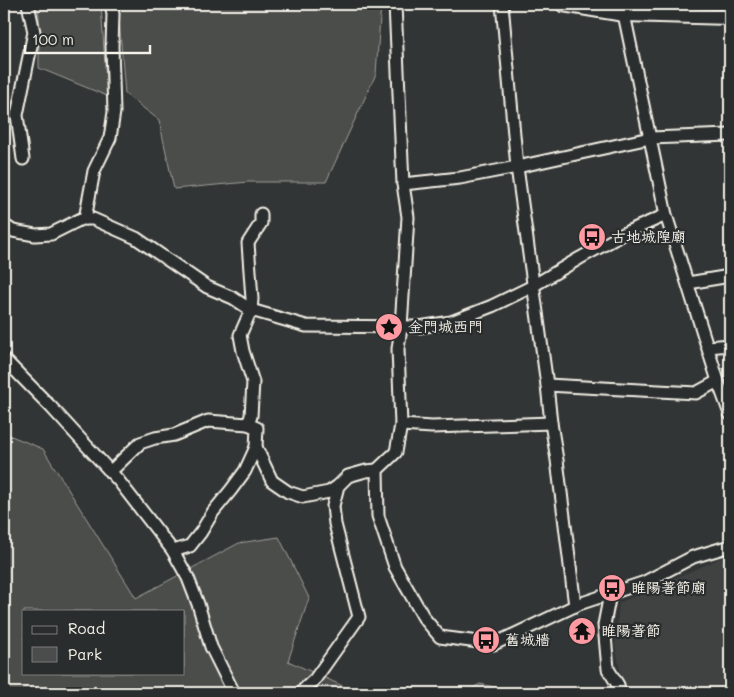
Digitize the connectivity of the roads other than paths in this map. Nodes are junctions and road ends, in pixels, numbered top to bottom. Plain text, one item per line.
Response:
1 (28, 4) edge
2 (111, 4) edge
3 (394, 4) edge
4 (502, 4) edge
5 (564, 4) edge
6 (729, 4) edge
7 (624, 9) edge
8 (730, 16) edge
9 (729, 132) edge
10 (650, 138) junction
11 (23, 159) dead end
12 (518, 167) junction
13 (403, 184) junction
14 (261, 214) dead end
15 (666, 215) junction
16 (85, 219) junction
17 (4, 226) edge
18 (730, 276) edge
19 (688, 284) junction
20 (533, 286) junction
21 (251, 310) junction
22 (401, 327) junction
23 (730, 345) edge
24 (708, 347) junction
25 (4, 359) edge
26 (718, 381) junction
27 (547, 385) junction
28 (730, 414) edge
29 (551, 423) junction
30 (248, 424) junction
31 (401, 426) junction
32 (256, 447) junction
33 (378, 470) junction
34 (110, 472) junction
35 (338, 486) junction
36 (730, 546) edge
37 (173, 552) junction
38 (610, 594) junction
39 (575, 606) junction
40 (313, 688) edge
41 (234, 693) edge
42 (300, 693) edge
43 (620, 693) edge

1 - 11 street
2 - 16 street
3 - 13 street
4 - 12 street
5 - 7 main road
6 - 8 street
7 - 8 main road
7 - 10 street
9 - 10 street
10 - 12 street
10 - 15 street
12 - 13 street
12 - 20 street
13 - 22 street
14 - 21 street
15 - 19 street
15 - 20 street
16 - 17 street
16 - 21 street
18 - 19 street
19 - 24 street
20 - 22 street
20 - 27 street
21 - 22 street
21 - 30 street
22 - 31 street
23 - 24 street
24 - 26 street
25 - 34 street
26 - 27 street
26 - 28 street
27 - 29 street
29 - 31 street
29 - 39 street
30 - 32 street
30 - 34 street
31 - 33 street
32 - 35 street
32 - 37 street
33 - 35 street
33 - 39 street
34 - 37 street
35 - 40 street
36 - 38 street
37 - 41 street
38 - 39 street
38 - 43 street
40 - 42 street

